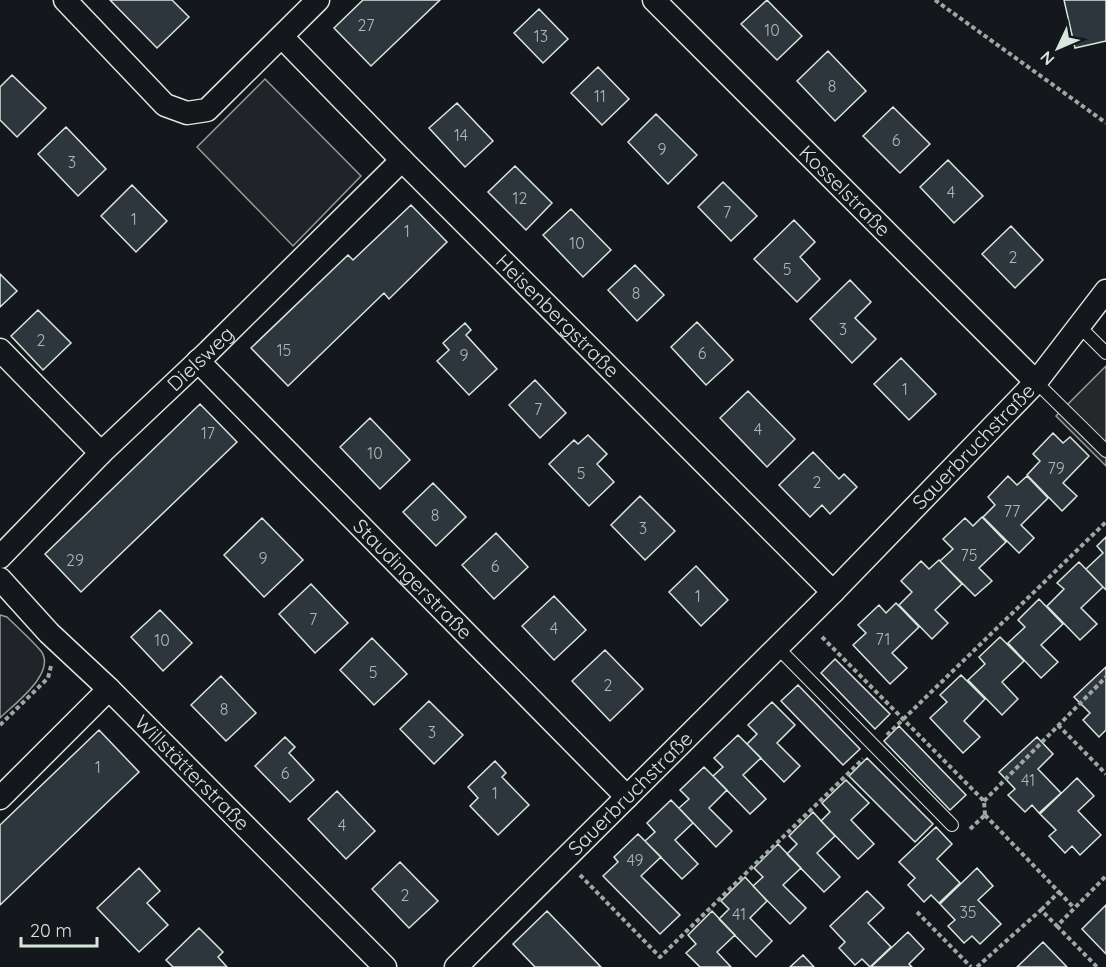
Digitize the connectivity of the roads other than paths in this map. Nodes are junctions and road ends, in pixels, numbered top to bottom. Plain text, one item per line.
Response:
1 (65, 0) edge
2 (318, 0) edge
3 (654, 0) edge
4 (282, 37) junction
5 (402, 160) junction
6 (1106, 291) edge
7 (1079, 326) junction
8 (0, 350) edge
9 (1106, 353) edge
10 (198, 362) junction
11 (1036, 382) junction
12 (1106, 451) edge
13 (101, 453) junction
14 (0, 557) edge
15 (0, 579) edge
16 (833, 592) junction
17 (778, 648) junction
18 (109, 689) junction
19 (627, 797) junction
20 (0, 798) edge
21 (952, 825) dead end
22 (385, 967) edge
23 (456, 967) edge

1 - 4 street
2 - 4 street
3 - 11 street, Kosselstraße
4 - 5 street, Heisenbergstraße
5 - 10 street, Dielsweg
5 - 16 street, Heisenbergstraße
6 - 7 street, Sauerbruchstraße
7 - 9 lane
7 - 11 street, Sauerbruchstraße
8 - 13 street
10 - 13 street, Dielsweg
10 - 19 street, Staudingerstraße
11 - 12 lane
11 - 16 street, Sauerbruchstraße
13 - 14 street, Dielsweg
15 - 18 street, Willstätterstraße
16 - 17 street, Sauerbruchstraße
17 - 19 street, Sauerbruchstraße
17 - 21 lane
18 - 20 street
18 - 22 street, Willstätterstraße
19 - 23 street, Sauerbruchstraße

